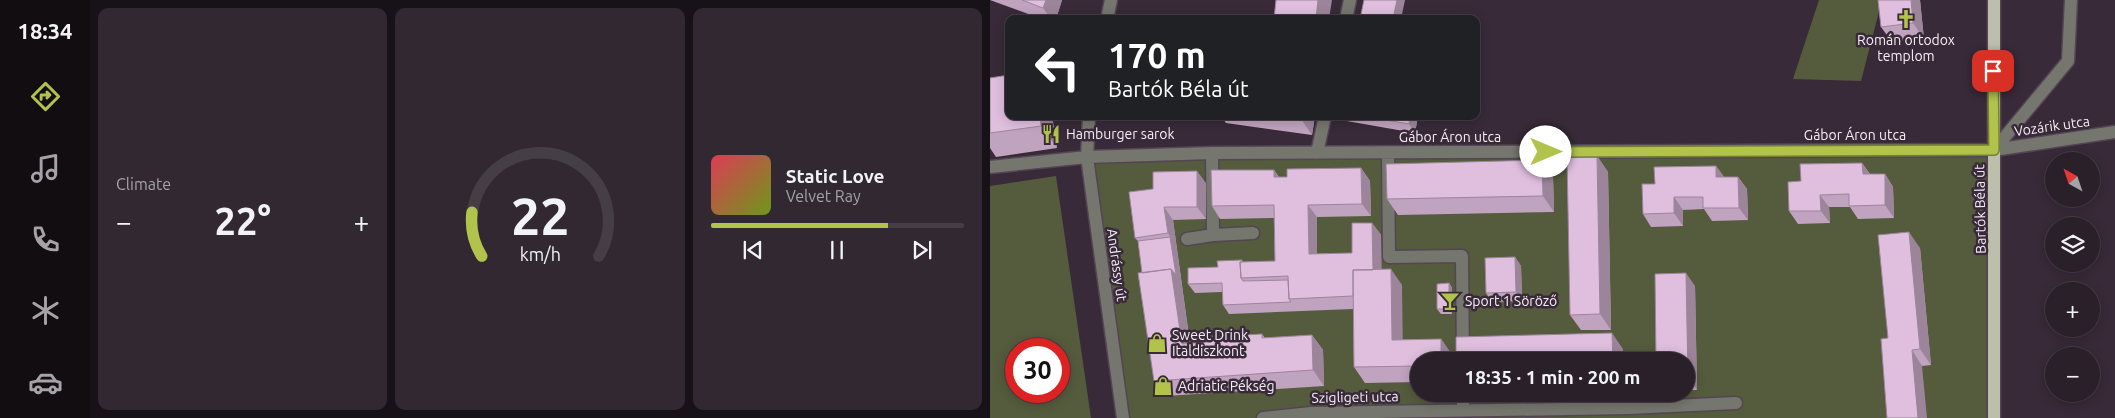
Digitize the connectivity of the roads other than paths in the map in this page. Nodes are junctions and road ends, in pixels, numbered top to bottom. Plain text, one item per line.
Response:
1 (1111, 0) edge
2 (1350, 0) edge
3 (1994, 0) edge
4 (2071, 0) edge
5 (1108, 15) edge
6 (1347, 15) edge
7 (1089, 120) edge
8 (1324, 120) edge
9 (2115, 132) edge
10 (1994, 150) junction
11 (1212, 153) junction
12 (1317, 153) junction
13 (1388, 153) junction
14 (1087, 157) junction
15 (990, 167) edge
16 (1253, 233) dead end
17 (1213, 235) junction
18 (1187, 239) dead end
19 (1463, 352) edge
20 (1463, 402) edge
21 (1736, 404) dead end
22 (1463, 410) junction
23 (1629, 413) edge
24 (1123, 418) edge
25 (1263, 418) edge
26 (1994, 418) edge

1 - 5 street
2 - 6 street
3 - 10 main road, Bartók Béla út
4 - 10 street
7 - 14 street, Andrássy út
8 - 12 street
9 - 10 street, Vozárik utca
10 - 13 street, Gábor Áron utca
10 - 26 main road, Bartók Béla út
11 - 12 street, Gábor Áron utca
11 - 14 street, Gábor Áron utca
11 - 17 street
12 - 13 street, Gábor Áron utca
13 - 19 street
14 - 15 street, Gábor Áron utca
14 - 24 street, Andrássy út
16 - 17 street
17 - 18 street
20 - 22 street
21 - 23 street, Szigligeti utca
22 - 23 street, Szigligeti utca
22 - 25 street, Szigligeti utca

